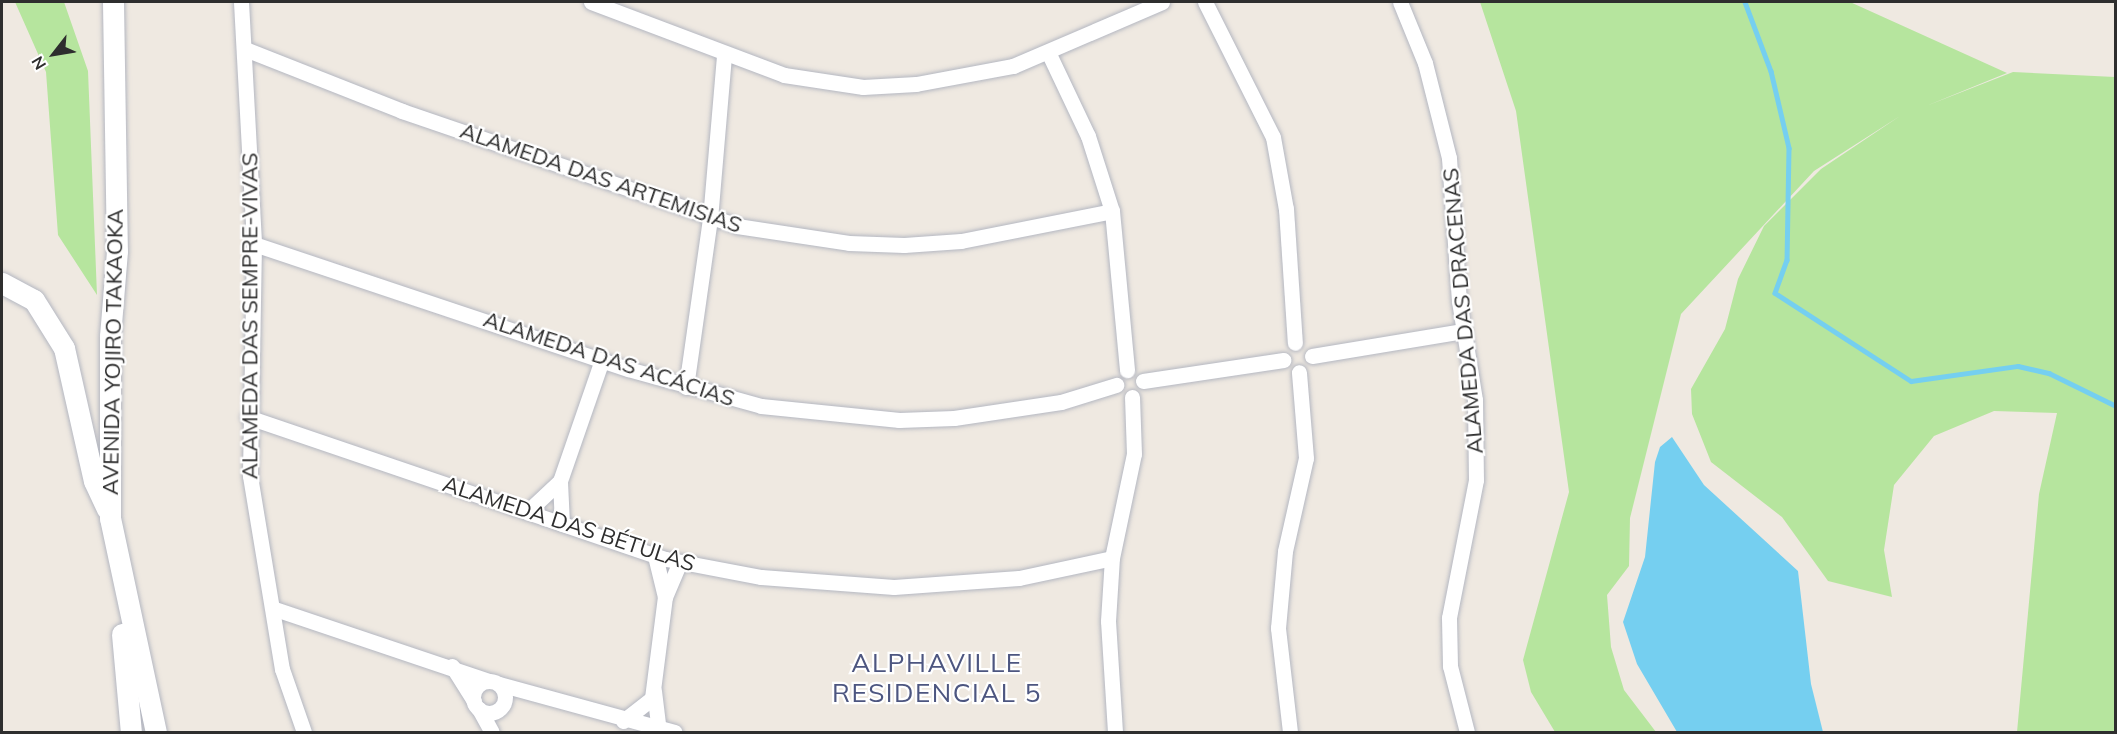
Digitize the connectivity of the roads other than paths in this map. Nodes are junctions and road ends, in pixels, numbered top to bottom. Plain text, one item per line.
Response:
1 (113, 2) edge
2 (241, 2) edge
3 (591, 2) edge
4 (1162, 2) edge
5 (1205, 2) edge
6 (1400, 2) edge
7 (245, 49) junction
8 (1049, 54) junction
9 (724, 56) junction
10 (1112, 211) junction
11 (710, 219) junction
12 (254, 244) junction
13 (2, 283) edge
14 (1462, 331) junction
15 (1295, 343) junction
16 (1312, 356) junction
17 (602, 360) junction
18 (1282, 360) junction
19 (1127, 370) junction
20 (1299, 372) junction
21 (1143, 381) junction
22 (1116, 385) junction
23 (686, 387) junction
24 (1132, 397) junction
25 (248, 417) junction
26 (560, 481) junction
27 (527, 512) junction
28 (110, 518) junction
29 (562, 524) junction
30 (655, 556) junction
31 (1112, 558) junction
32 (680, 562) junction
33 (118, 573) junction
34 (666, 597) junction
35 (275, 609) junction
36 (452, 666) junction
37 (494, 683) junction
38 (654, 692) junction
39 (533, 696) junction
40 (476, 705) junction
41 (500, 708) junction
42 (623, 721) junction
43 (659, 729) junction
44 (131, 732) edge
45 (156, 732) edge
46 (304, 732) edge
47 (492, 732) edge
48 (498, 732) edge
49 (675, 732) edge
50 (1116, 732) edge
51 (1290, 732) edge
52 (1467, 732) edge

1 - 28 main road, AVENIDA YOJIRO TAKAOKA
2 - 7 street, ALAMEDA DAS SEMPRE-VIVAS
3 - 9 street
4 - 8 street
5 - 15 street
6 - 14 street, ALAMEDA DAS DRACENAS
7 - 11 street, ALAMEDA DAS ARTEMISIAS
7 - 12 street, ALAMEDA DAS SEMPRE-VIVAS
8 - 9 street
8 - 10 street
9 - 11 street
10 - 11 street, ALAMEDA DAS ARTEMISIAS
10 - 19 street
11 - 23 street
12 - 17 street, ALAMEDA DAS ACÁCIAS
12 - 25 street, ALAMEDA DAS SEMPRE-VIVAS
13 - 28 main road
14 - 16 street
14 - 52 street, ALAMEDA DAS DRACENAS
15 - 16 street
15 - 18 street
16 - 20 street
17 - 23 street, ALAMEDA DAS ACÁCIAS
17 - 26 street
18 - 20 street
18 - 21 street
19 - 21 street
19 - 22 street
20 - 51 street
21 - 24 street
22 - 23 street, ALAMEDA DAS ACÁCIAS
22 - 24 street
24 - 31 street
25 - 27 street, ALAMEDA DAS BÉTULAS
25 - 35 street, ALAMEDA DAS SEMPRE-VIVAS
26 - 27 street
26 - 29 street
27 - 29 street, ALAMEDA DAS BÉTULAS
28 - 33 main road, AVENIDA YOJIRO TAKAOKA
29 - 30 street, ALAMEDA DAS BÉTULAS
30 - 32 street, ALAMEDA DAS BÉTULAS
30 - 34 street
31 - 32 street, ALAMEDA DAS BÉTULAS
31 - 50 street
32 - 34 street
33 - 44 main road
33 - 45 main road, AVENIDA YOJIRO TAKAOKA
34 - 38 street
35 - 36 street
35 - 46 street, ALAMEDA DAS SEMPRE-VIVAS
36 - 37 street
36 - 40 street
37 - 39 street
37 - 40 street
37 - 41 street
38 - 42 street
38 - 43 street
39 - 41 street
39 - 42 street
40 - 41 street
40 - 47 street
41 - 48 street
42 - 43 street
43 - 49 street

